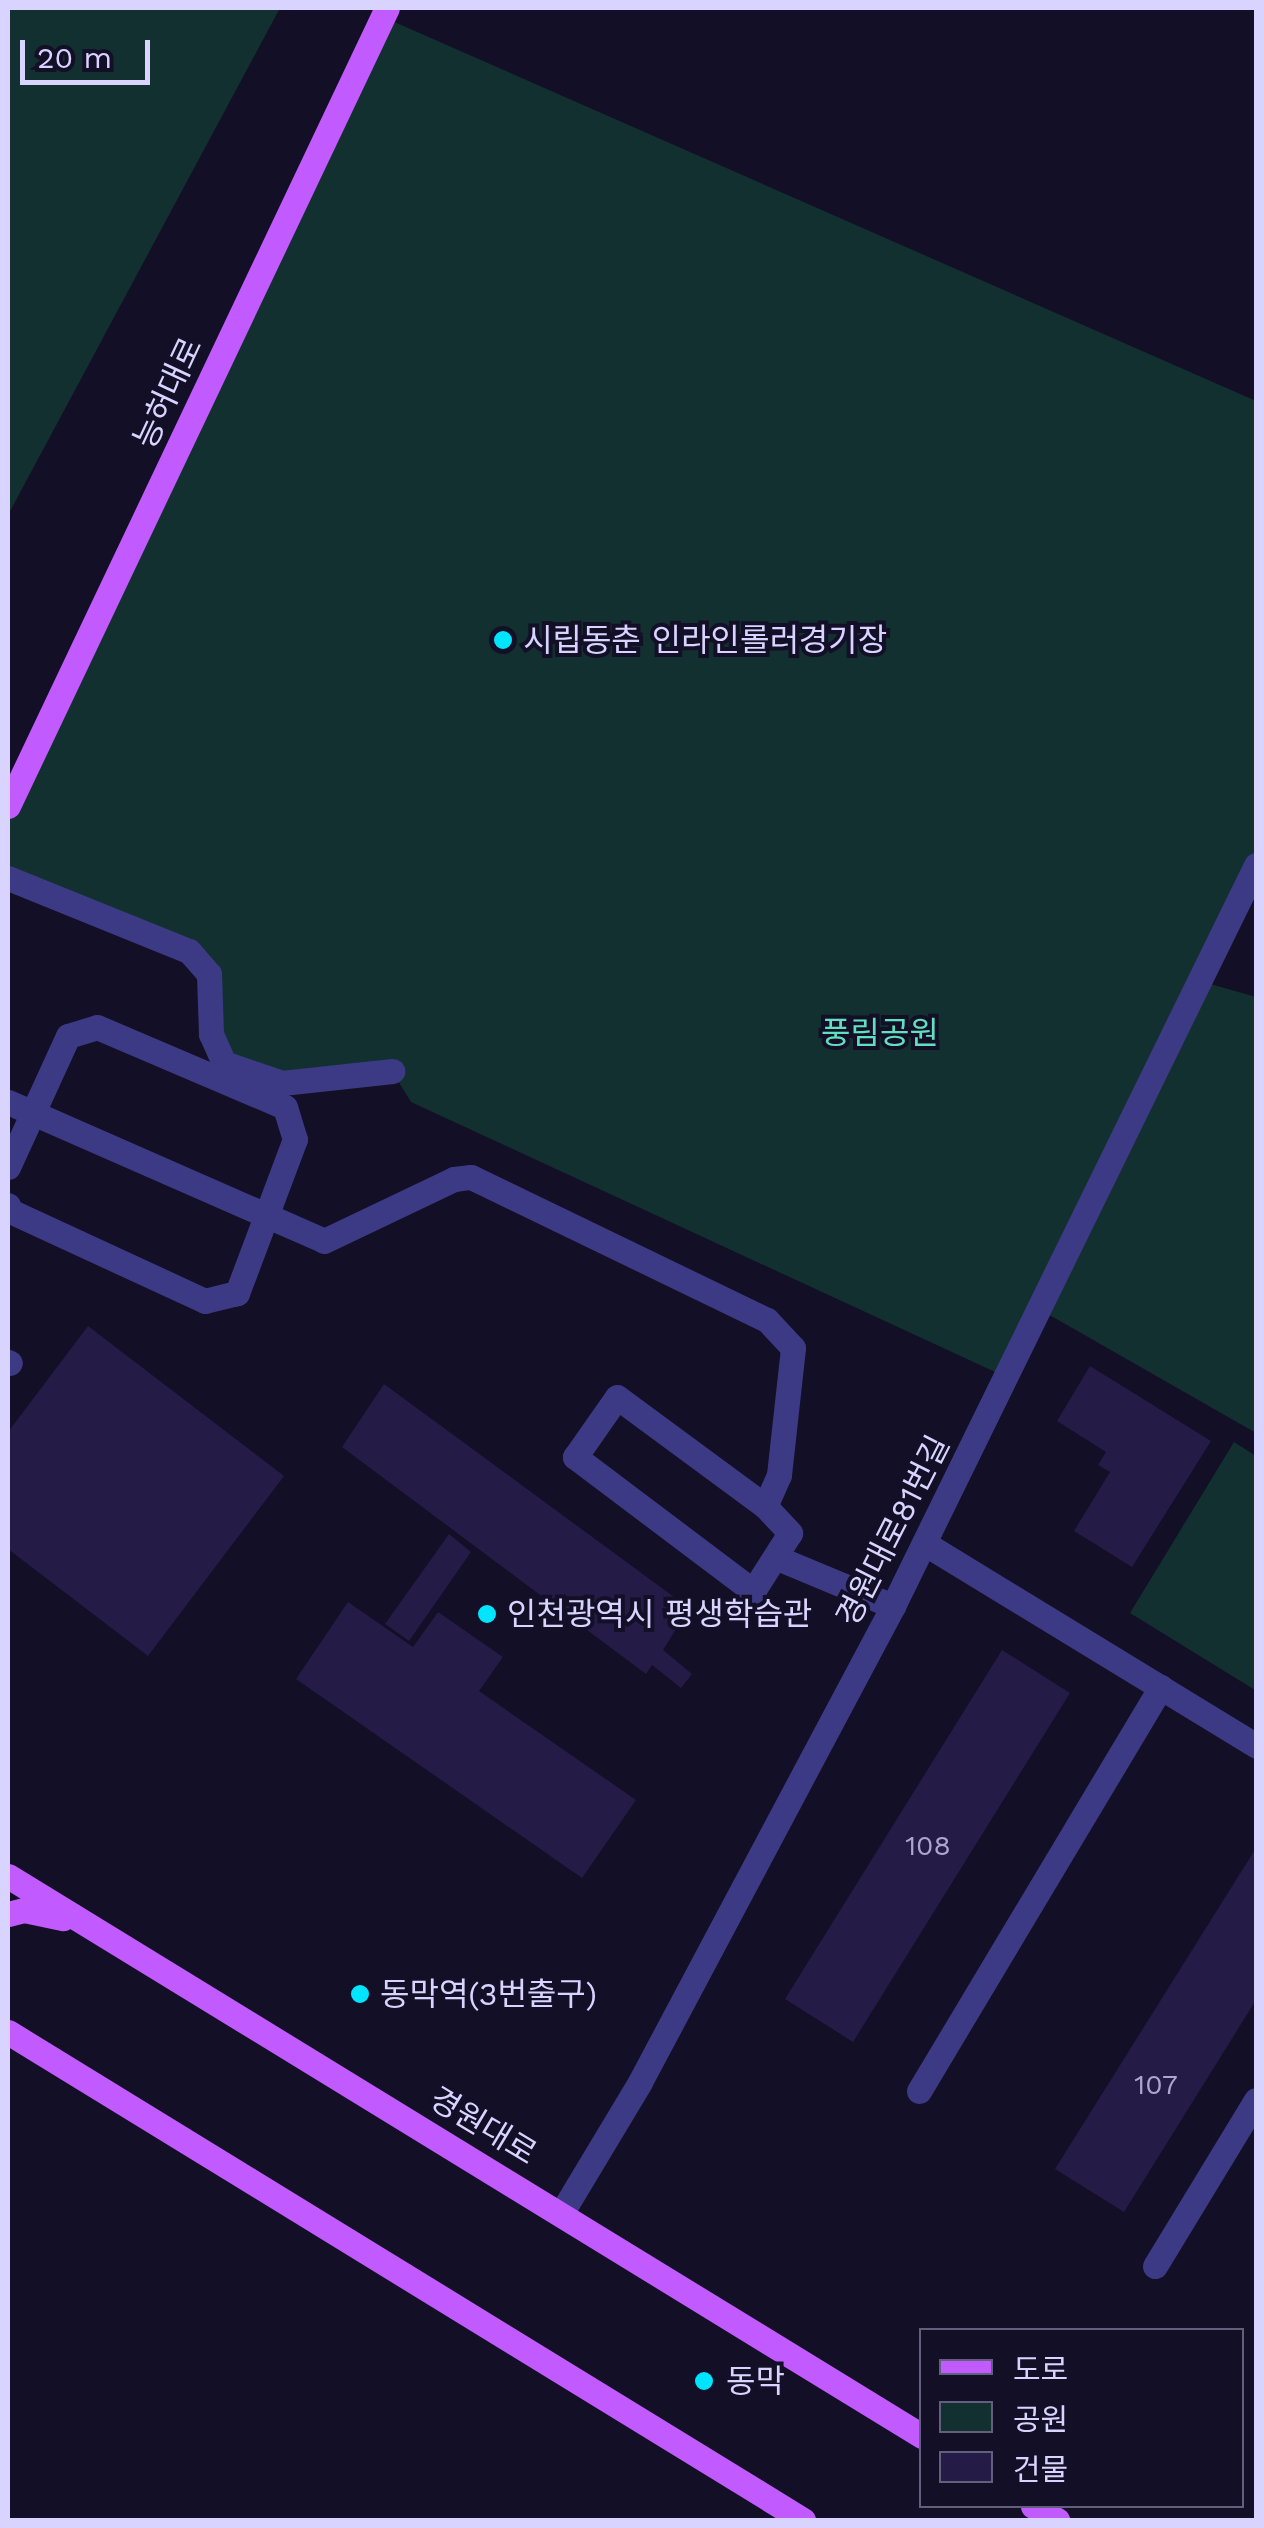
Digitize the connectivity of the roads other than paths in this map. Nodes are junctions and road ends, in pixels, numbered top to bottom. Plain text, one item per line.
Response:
1 (387, 8) edge
2 (8, 806) edge
3 (1256, 866) edge
4 (8, 878) edge
5 (392, 1071) dead end
6 (8, 1102) edge
7 (32, 1113) junction
8 (8, 1167) edge
9 (8, 1205) edge
10 (266, 1214) junction
11 (766, 1506) junction
12 (924, 1543) junction
13 (775, 1557) junction
14 (894, 1606) junction
15 (1161, 1687) junction
16 (1256, 1746) edge
17 (8, 1876) edge
18 (8, 1914) edge
19 (83, 1922) junction
20 (10, 2032) edge
21 (920, 2091) dead end
22 (1256, 2100) edge
23 (562, 2212) junction
24 (1155, 2266) dead end
25 (919, 2434) edge
26 (802, 2520) edge

1 - 2 main road, 능허대로
3 - 12 street, 경원대로81번길
4 - 5 street
6 - 7 street
7 - 8 street
7 - 10 street
7 - 10 street
9 - 10 street
10 - 11 street
11 - 13 street
11 - 13 street
12 - 14 street, 경원대로81번길
12 - 15 street
13 - 14 street
14 - 23 street, 경원대로81번길
15 - 16 street
15 - 21 street
17 - 19 main road, 경원대로
18 - 19 main road
19 - 23 main road, 경원대로
20 - 26 main road
22 - 24 street
23 - 25 main road, 경원대로

